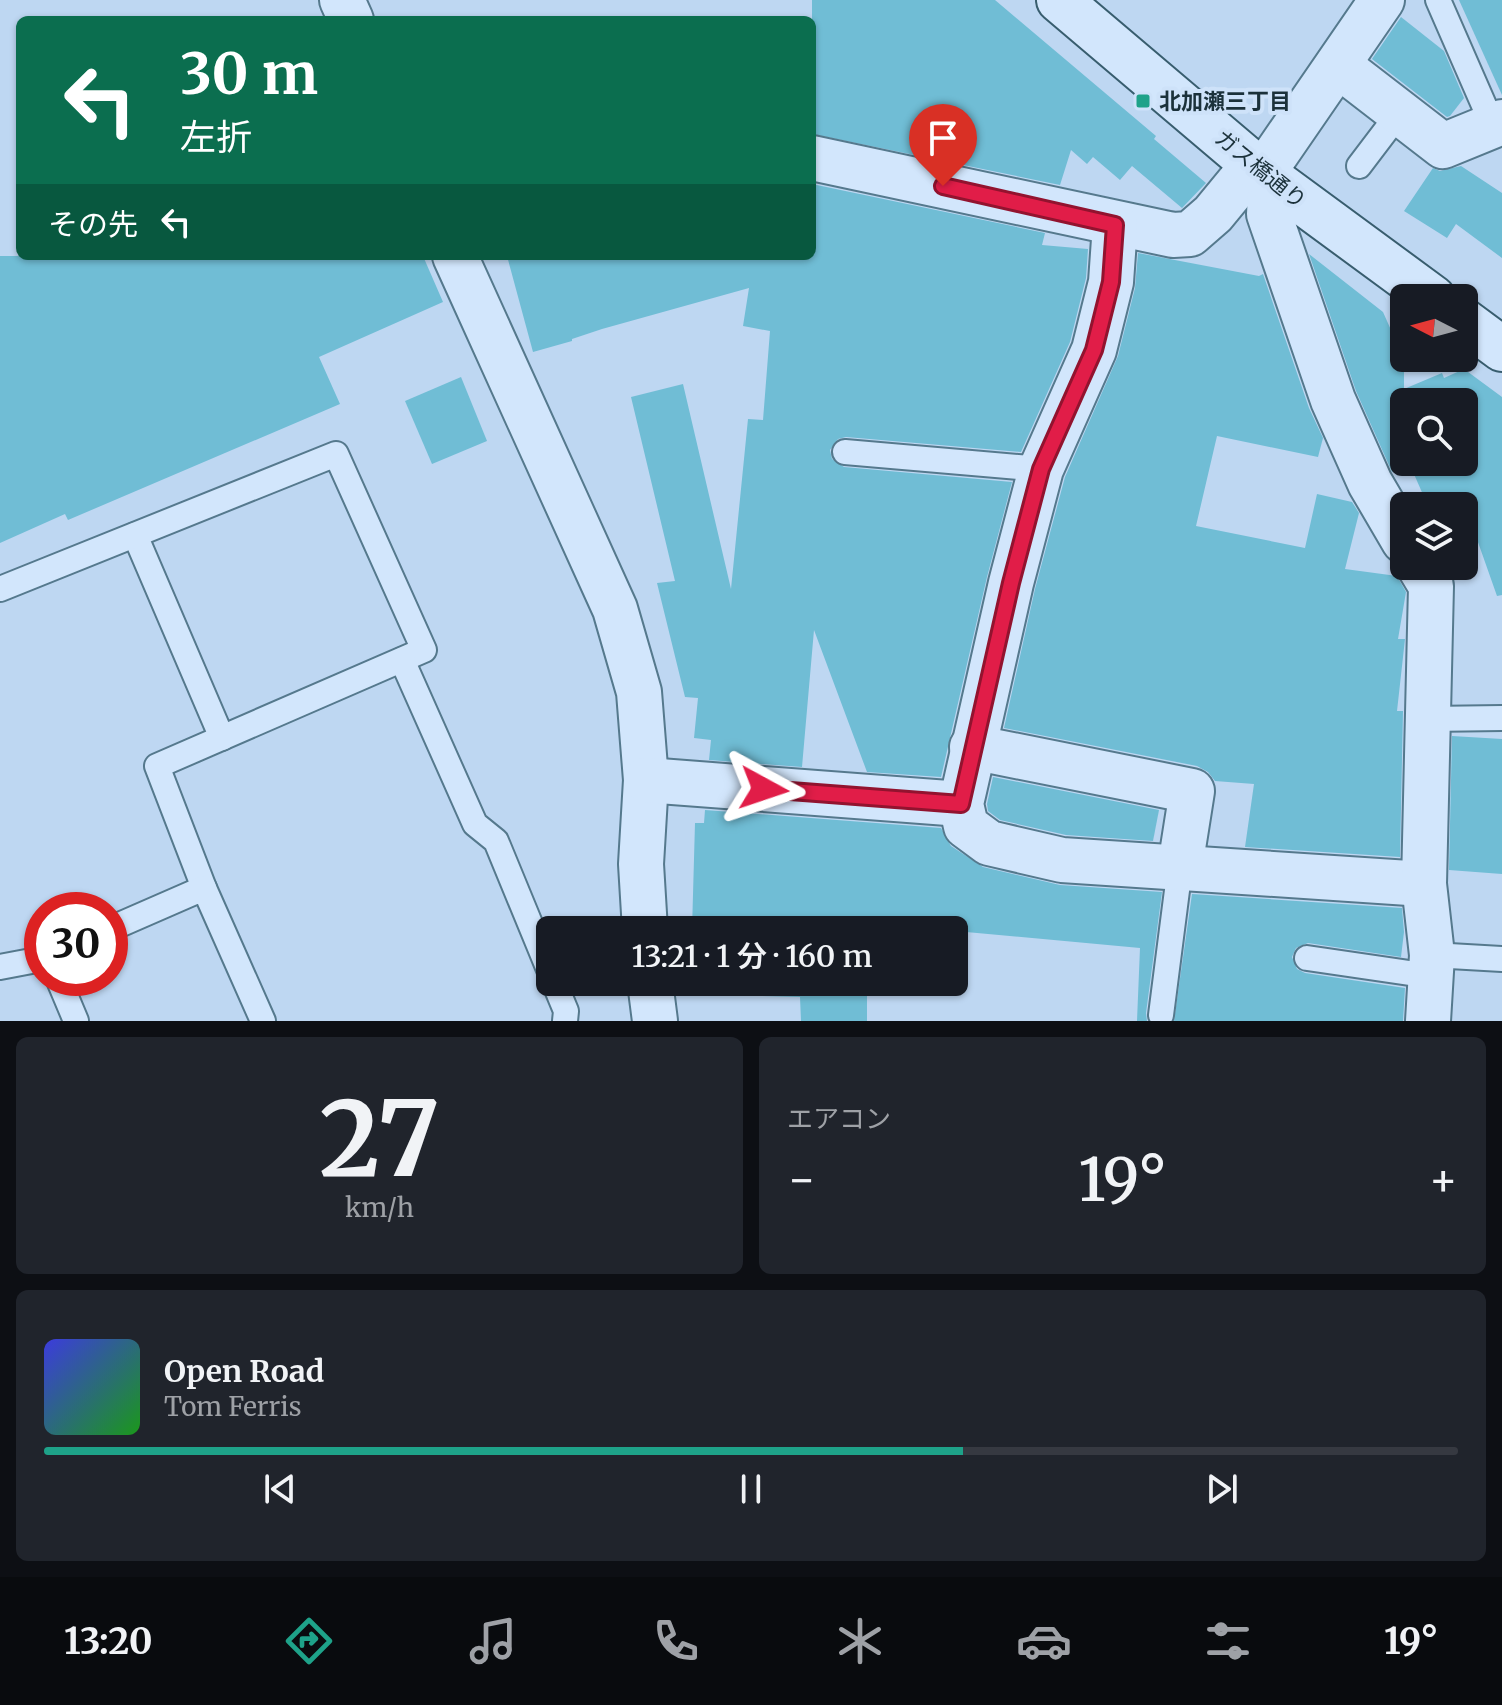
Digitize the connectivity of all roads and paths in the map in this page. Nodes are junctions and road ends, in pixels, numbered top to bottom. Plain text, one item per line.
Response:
1 (1059, 0) edge
2 (1382, 0) edge
3 (1438, 0) edge
4 (1338, 65) junction
5 (1400, 112) junction
6 (1498, 124) edge
7 (816, 159) edge
8 (1359, 166) dead end
9 (1267, 176) junction
10 (1115, 225) junction
11 (457, 260) edge
12 (1414, 284) edge
13 (1478, 331) edge
14 (1502, 349) edge
15 (845, 452) dead end
16 (1041, 469) junction
17 (1390, 517) edge
18 (135, 535) junction
19 (1427, 580) edge
20 (0, 589) edge
21 (402, 660) junction
22 (1502, 718) edge
23 (1428, 719) junction
24 (222, 738) junction
25 (972, 747) junction
26 (646, 780) junction
27 (961, 804) junction
28 (1180, 867) junction
29 (1424, 884) junction
30 (204, 888) junction
31 (644, 916) edge
32 (128, 921) edge
33 (536, 938) edge
34 (1307, 958) dead end
35 (1502, 959) edge
36 (24, 962) edge
37 (1431, 965) junction
38 (0, 967) edge
39 (66, 996) edge
40 (560, 996) edge
41 (652, 996) edge
42 (1161, 1015) dead end
43 (76, 1021) edge
44 (263, 1021) edge
45 (565, 1021) edge
46 (655, 1021) edge
47 (1428, 1021) edge

1 - 9 street, ガス橋通り
2 - 4 street
3 - 6 lane
4 - 5 street
4 - 9 street
5 - 6 street
5 - 8 lane
7 - 10 street
9 - 10 street
9 - 12 street, ガス橋通り
9 - 17 street
10 - 16 street
11 - 26 street
13 - 14 street
15 - 16 lane
16 - 25 street
18 - 20 lane
18 - 21 lane
18 - 24 lane
19 - 23 street
21 - 24 lane
21 - 33 lane
22 - 23 lane
23 - 29 street
24 - 30 lane
25 - 27 street
25 - 28 street
26 - 27 street
26 - 31 street
27 - 28 street
28 - 29 street
28 - 42 lane
29 - 37 street
30 - 32 lane
30 - 44 lane
34 - 37 lane
35 - 37 lane
36 - 38 lane
37 - 47 street
39 - 43 lane
40 - 45 lane
41 - 46 street

